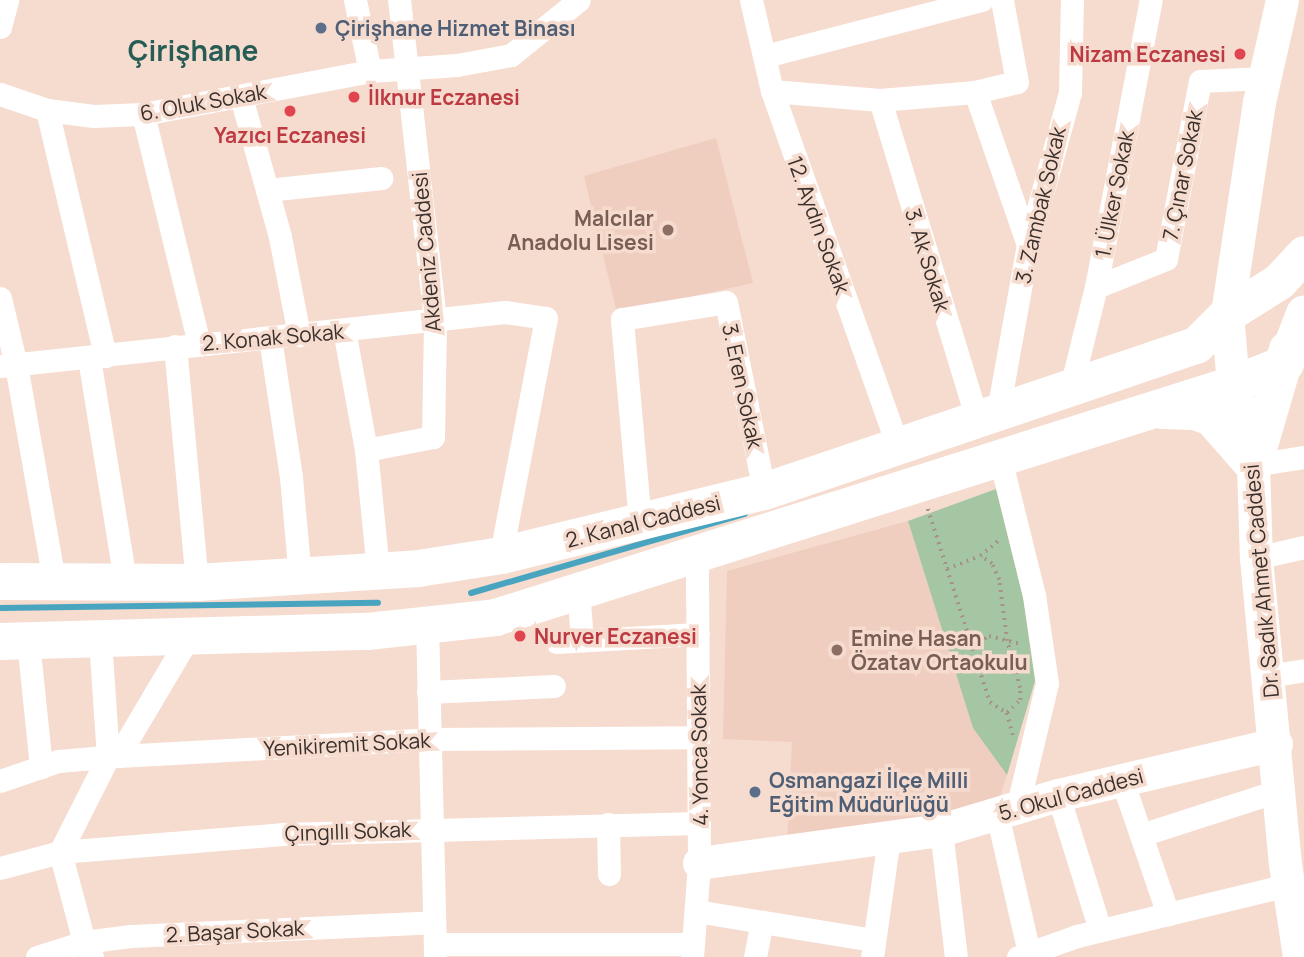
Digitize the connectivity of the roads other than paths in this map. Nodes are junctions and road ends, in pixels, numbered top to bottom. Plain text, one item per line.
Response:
1 (7, 0) edge
2 (355, 0) edge
3 (751, 0) edge
4 (982, 0) edge
5 (1002, 0) edge
6 (1072, 0) edge
7 (1151, 0) edge
8 (1282, 0) edge
9 (406, 2) edge
10 (574, 3) edge
11 (0, 27) edge
12 (765, 56) junction
13 (407, 68) junction
14 (370, 71) junction
15 (1265, 78) junction
16 (772, 90) junction
17 (975, 92) junction
18 (0, 94) edge
19 (241, 97) junction
20 (880, 100) junction
21 (47, 110) junction
22 (143, 114) junction
23 (380, 178) dead end
24 (267, 190) junction
25 (1028, 245) junction
26 (1304, 254) edge
27 (1096, 287) junction
28 (0, 298) edge
29 (1237, 308) junction
30 (1304, 313) edge
31 (435, 320) junction
32 (344, 330) junction
33 (299, 335) junction
34 (270, 338) junction
35 (199, 344) junction
36 (175, 346) junction
37 (97, 357) junction
38 (1294, 363) edge
39 (8, 366) edge
40 (1233, 384) junction
41 (1071, 387) junction
42 (1143, 411) junction
43 (988, 416) junction
44 (898, 446) junction
45 (366, 450) junction
46 (1304, 457) edge
47 (1000, 458) junction
48 (1253, 465) junction
49 (764, 491) junction
50 (640, 522) junction
51 (1304, 547) edge
52 (697, 553) junction
53 (501, 555) junction
54 (1256, 558) junction
55 (418, 568) junction
56 (378, 571) junction
57 (300, 577) junction
58 (0, 581) edge
59 (54, 581) junction
60 (125, 581) junction
61 (197, 582) junction
62 (579, 590) junction
63 (426, 624) junction
64 (698, 634) junction
65 (188, 638) junction
66 (100, 640) junction
67 (582, 640) junction
68 (14, 641) edge
69 (555, 642) dead end
70 (1304, 670) edge
71 (1268, 676) junction
72 (554, 685) dead end
73 (428, 692) junction
74 (698, 737) junction
75 (430, 739) junction
76 (1276, 744) junction
77 (113, 757) junction
78 (41, 767) junction
79 (1122, 780) junction
80 (0, 781) edge
81 (1280, 790) junction
82 (1058, 795) junction
83 (1008, 810) junction
84 (699, 822) junction
85 (608, 824) junction
86 (432, 828) junction
87 (941, 830) junction
88 (1141, 835) junction
89 (889, 838) junction
90 (60, 852) junction
91 (699, 863) junction
92 (0, 868) edge
93 (1292, 868) edge
94 (609, 874) dead end
95 (696, 911) junction
96 (1168, 914) junction
97 (762, 922) junction
98 (1100, 930) junction
99 (435, 941) edge
100 (873, 949) edge
101 (88, 950) edge
102 (693, 951) edge
103 (1023, 955) edge
104 (37, 957) edge
105 (755, 957) edge
106 (956, 957) edge
107 (1299, 957) edge

1 - 11 street
2 - 14 street
3 - 12 street, 12. Aydın Sokak
4 - 12 street
5 - 17 street
6 - 25 street, 3. Zambak Sokak
7 - 27 street, 1. Ülker Sokak
8 - 15 main road, Dr. Sadık Ahmet Caddesi
9 - 13 street, Akdeniz Caddesi
10 - 13 street, 6. Oluk Sokak
12 - 16 street, 12. Aydın Sokak
13 - 14 street, 6. Oluk Sokak
13 - 31 street, Akdeniz Caddesi
14 - 19 street, 6. Oluk Sokak
15 - 27 street, 7. Çınar Sokak
15 - 29 main road, Dr. Sadık Ahmet Caddesi
16 - 20 street
16 - 44 street, 12. Aydın Sokak
17 - 20 street
17 - 25 street
18 - 21 street, 6. Oluk Sokak
19 - 22 street, 6. Oluk Sokak
19 - 24 street
20 - 43 street, 3. Ak Sokak
21 - 22 street, 6. Oluk Sokak
21 - 37 street
22 - 35 street
23 - 24 street
24 - 33 street
25 - 43 street, 3. Zambak Sokak
26 - 29 main road, 2. Kanal Caddesi
27 - 41 street, 1. Ülker Sokak
28 - 39 street
29 - 38 main road
29 - 40 main road, Dr. Sadık Ahmet Caddesi
29 - 41 main road, 2. Kanal Caddesi
30 - 38 main road
31 - 32 street, 2. Konak Sokak
31 - 45 street, Akdeniz Caddesi
31 - 53 street, 2. Konak Sokak
32 - 33 street, 2. Konak Sokak
32 - 45 street
33 - 34 street, 2. Konak Sokak
34 - 35 street, 2. Konak Sokak
34 - 57 street
35 - 36 street, 2. Konak Sokak
36 - 37 street, 2. Konak Sokak
36 - 61 street
37 - 39 street, 2. Konak Sokak
37 - 60 street
38 - 40 main road, 2. Kanal Caddesi
38 - 48 main road
39 - 59 street
40 - 42 main road, 2. Kanal Caddesi
40 - 48 main road, Dr. Sadık Ahmet Caddesi
41 - 43 main road, 2. Kanal Caddesi
42 - 47 main road, 2. Kanal Caddesi
42 - 48 main road
43 - 44 main road, 2. Kanal Caddesi
44 - 49 main road, 2. Kanal Caddesi
45 - 56 street
46 - 48 street
47 - 52 main road, 2. Kanal Caddesi
47 - 83 street
48 - 54 main road, Dr. Sadık Ahmet Caddesi
49 - 50 main road, 2. Kanal Caddesi
49 - 50 street, 3. Eren Sokak
50 - 53 main road, 2. Kanal Caddesi
51 - 54 street
52 - 62 main road, 2. Kanal Caddesi
52 - 64 street, 4. Yonca Sokak
53 - 55 main road, 2. Kanal Caddesi
54 - 71 main road, Dr. Sadık Ahmet Caddesi
55 - 56 main road, 2. Kanal Caddesi
55 - 63 main road
56 - 57 main road, 2. Kanal Caddesi
57 - 61 main road, 2. Kanal Caddesi
58 - 59 main road, 2. Kanal Caddesi
59 - 60 main road, 2. Kanal Caddesi
60 - 61 main road, 2. Kanal Caddesi
62 - 63 main road, 2. Kanal Caddesi
62 - 67 street
63 - 65 main road, 2. Kanal Caddesi
63 - 73 street
64 - 67 street
64 - 74 street, 4. Yonca Sokak
65 - 66 main road, 2. Kanal Caddesi
65 - 77 street
66 - 68 main road, 2. Kanal Caddesi
66 - 77 street
67 - 69 street
68 - 78 street
70 - 71 street
71 - 76 main road, Dr. Sadık Ahmet Caddesi
72 - 73 street
73 - 75 street
74 - 75 street, Yenikiremit Sokak
74 - 84 street, 4. Yonca Sokak
75 - 77 street, Yenikiremit Sokak
75 - 86 street
76 - 79 main road, 5. Okul Caddesi
76 - 81 main road, Dr. Sadık Ahmet Caddesi
77 - 78 street, Yenikiremit Sokak
77 - 90 street
78 - 80 street, Yenikiremit Sokak
79 - 82 main road, 5. Okul Caddesi
79 - 88 street
81 - 88 street
81 - 93 main road, Dr. Sadık Ahmet Caddesi
82 - 83 main road, 5. Okul Caddesi
82 - 98 street
83 - 87 main road, 5. Okul Caddesi
83 - 103 street
84 - 85 street, Çıngıllı Sokak
84 - 91 street, 4. Yonca Sokak
85 - 86 street, Çıngıllı Sokak
85 - 94 street
86 - 90 street, Çıngıllı Sokak
86 - 99 street
87 - 89 main road, 5. Okul Caddesi
87 - 106 street
88 - 96 street
89 - 91 main road, 5. Okul Caddesi
89 - 100 street
90 - 92 street, Çıngıllı Sokak
90 - 101 street
91 - 95 street, 4. Yonca Sokak
93 - 96 street
93 - 107 main road, Dr. Sadık Ahmet Caddesi
95 - 97 street
95 - 102 street, 4. Yonca Sokak
96 - 98 street
97 - 100 street
97 - 105 street
98 - 103 street
99 - 101 street, 2. Başar Sokak
99 - 102 street, 2. Başar Sokak
101 - 104 street, 2. Başar Sokak

